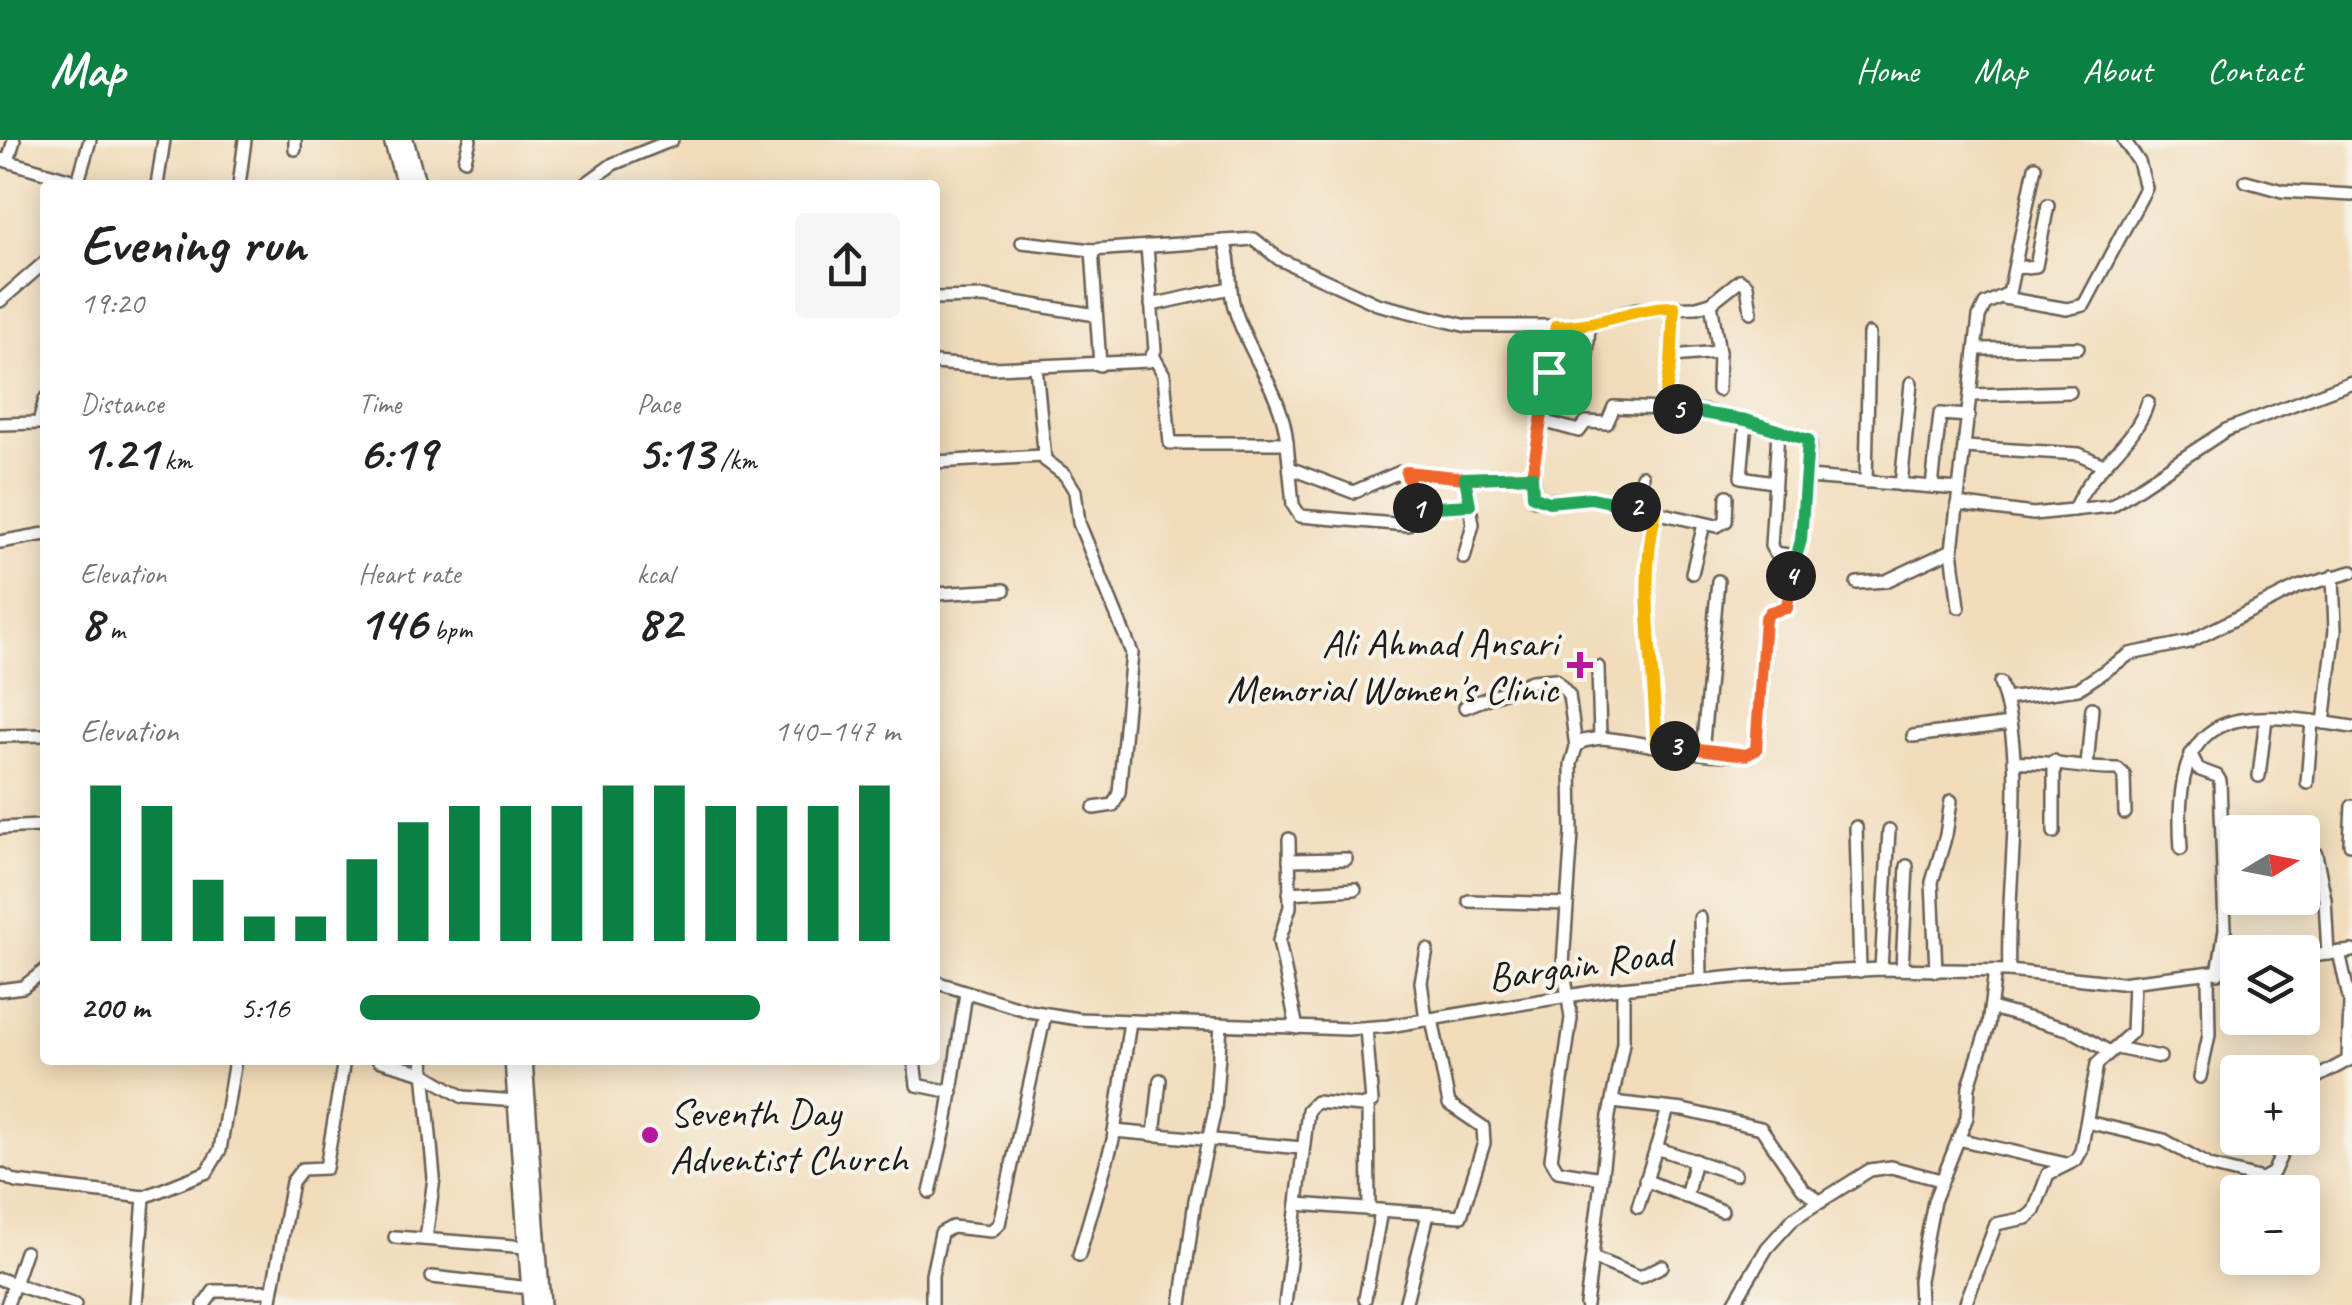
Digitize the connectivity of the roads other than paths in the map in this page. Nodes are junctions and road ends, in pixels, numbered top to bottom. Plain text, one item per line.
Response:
1 (14, 140) edge
2 (90, 140) edge
3 (164, 140) edge
4 (245, 140) edge
5 (392, 140) edge
6 (405, 140) edge
7 (470, 140) edge
8 (672, 140) edge
9 (2124, 140) edge
10 (465, 159) dead end
11 (4, 160) edge
12 (2035, 167) dead end
13 (67, 180) edge
14 (78, 180) edge
15 (158, 180) edge
16 (240, 180) edge
17 (403, 180) edge
18 (417, 180) edge
19 (591, 180) edge
20 (2246, 181) dead end
21 (2352, 195) edge
22 (2048, 205) dead end
23 (1224, 241) junction
24 (1022, 242) dead end
25 (1147, 246) junction
26 (1092, 250) junction
27 (40, 266) edge
28 (2015, 268) junction
29 (1230, 288) junction
30 (940, 298) edge
31 (2004, 298) junction
32 (0, 301) edge
33 (1712, 303) junction
34 (1151, 305) junction
35 (1674, 307) junction
36 (1751, 312) dead end
37 (1096, 315) junction
38 (1589, 325) junction
39 (1556, 326) junction
40 (1868, 334) dead end
41 (1978, 348) junction
42 (2078, 348) dead end
43 (1718, 352) junction
44 (1672, 356) junction
45 (1154, 357) junction
46 (940, 363) edge
47 (1100, 366) junction
48 (1036, 367) junction
49 (1911, 382) dead end
50 (2352, 382) edge
51 (1718, 390) dead end
52 (2070, 392) dead end
53 (1972, 395) junction
54 (2148, 402) dead end
55 (1584, 404) dead end
56 (1663, 409) junction
57 (1970, 416) junction
58 (1746, 420) junction
59 (1542, 421) junction
60 (40, 423) edge
61 (0, 424) edge
62 (1778, 431) junction
63 (1287, 442) junction
64 (1964, 447) junction
65 (1044, 456) junction
66 (940, 462) edge
67 (2103, 464) junction
68 (1292, 469) junction
69 (1406, 472) junction
70 (1532, 476) junction
71 (1642, 476) dead end
72 (1808, 477) junction
73 (1465, 478) junction
74 (1773, 482) junction
75 (1866, 482) junction
76 (1901, 485) junction
77 (1932, 487) junction
78 (1959, 489) junction
79 (1728, 496) dead end
80 (1957, 504) junction
81 (1470, 505) junction
82 (1639, 507) junction
83 (2074, 510) junction
84 (1656, 511) junction
85 (1704, 524) junction
86 (1407, 525) dead end
87 (40, 535) edge
88 (0, 542) edge
89 (1952, 550) junction
90 (1795, 556) junction
91 (1464, 558) dead end
92 (2352, 572) edge
93 (1692, 573) dead end
94 (2333, 576) junction
95 (1718, 582) dead end
96 (1857, 582) dead end
97 (1004, 590) dead end
98 (940, 594) edge
99 (1959, 607) dead end
100 (1598, 668) dead end
101 (2000, 683) dead end
102 (2006, 699) junction
103 (1465, 707) dead end
104 (2092, 708) dead end
105 (2266, 718) junction
106 (2318, 722) junction
107 (2010, 724) junction
108 (2352, 727) edge
109 (0, 736) edge
110 (40, 736) edge
111 (1913, 736) dead end
112 (1600, 738) junction
113 (1656, 742) junction
114 (1576, 748) junction
115 (1702, 752) junction
116 (2191, 754) junction
117 (2054, 761) junction
118 (2014, 762) junction
119 (2087, 767) junction
120 (2260, 776) dead end
121 (2307, 783) dead end
122 (1951, 802) dead end
123 (2352, 806) edge
124 (1094, 808) dead end
125 (2124, 813) dead end
126 (40, 826) dead end
127 (1856, 827) dead end
128 (0, 828) edge
129 (1889, 830) dead end
130 (2054, 832) dead end
131 (1289, 839) dead end
132 (2350, 844) edge
133 (2182, 849) dead end
134 (1346, 859) dead end
135 (1289, 860) junction
136 (1908, 866) dead end
137 (2320, 874) edge
138 (1354, 889) dead end
139 (1290, 893) junction
140 (1470, 901) dead end
141 (1566, 904) junction
142 (1700, 918) dead end
143 (1427, 950) dead end
144 (2340, 952) edge
145 (1881, 969) junction
146 (1902, 969) junction
147 (1860, 970) junction
148 (2009, 970) junction
149 (1936, 971) junction
150 (1995, 972) junction
151 (2220, 973) edge
152 (40, 974) edge
153 (2213, 974) junction
154 (1702, 980) junction
155 (2134, 982) junction
156 (940, 984) edge
157 (1624, 988) junction
158 (0, 990) edge
159 (966, 993) junction
160 (1567, 996) junction
161 (1990, 1008) junction
162 (1046, 1015) junction
163 (1429, 1020) junction
164 (1130, 1022) junction
165 (1221, 1024) junction
166 (1297, 1028) junction
167 (1366, 1028) junction
168 (2113, 1049) junction
169 (2160, 1057) dead end
170 (2350, 1060) edge
171 (234, 1065) edge
172 (343, 1065) edge
173 (512, 1065) edge
174 (524, 1065) edge
175 (915, 1065) edge
176 (423, 1066) edge
177 (2200, 1076) dead end
178 (2320, 1076) edge
179 (1160, 1080) dead end
180 (952, 1092) junction
181 (516, 1101) junction
182 (1612, 1102) junction
183 (1368, 1105) junction
184 (1668, 1108) junction
185 (2087, 1122) junction
186 (1114, 1131) junction
187 (1154, 1135) junction
188 (1958, 1139) junction
189 (1208, 1140) junction
190 (1302, 1148) junction
191 (1656, 1148) junction
192 (2281, 1155) edge
193 (1695, 1160) junction
194 (2068, 1164) junction
195 (0, 1174) edge
196 (1735, 1174) dead end
197 (1602, 1178) junction
198 (1646, 1180) junction
199 (1941, 1180) junction
200 (930, 1192) dead end
201 (144, 1196) junction
202 (1686, 1198) junction
203 (1821, 1202) junction
204 (1297, 1204) junction
205 (1638, 1207) dead end
206 (1376, 1211) junction
207 (1722, 1211) dead end
208 (1428, 1215) junction
209 (395, 1237) dead end
210 (426, 1239) junction
211 (528, 1247) junction
212 (25, 1252) dead end
213 (1079, 1255) dead end
214 (1593, 1258) junction
215 (1662, 1266) dead end
216 (432, 1277) dead end
217 (0, 1279) edge
218 (14, 1282) junction
219 (272, 1291) junction
220 (531, 1296) edge
221 (1365, 1299) dead end
222 (7, 1305) edge
223 (75, 1305) edge
224 (136, 1305) edge
225 (204, 1305) edge
226 (270, 1305) edge
227 (542, 1305) edge
228 (932, 1305) edge
229 (1181, 1305) edge
230 (1285, 1305) edge
231 (1405, 1305) edge
232 (1586, 1305) edge
233 (1733, 1305) edge
234 (1920, 1305) edge
235 (1965, 1305) edge

1 - 11 street
2 - 14 street
3 - 15 street
4 - 16 street
5 - 17 main road
6 - 18 main road
7 - 10 street
8 - 19 street
9 - 31 street
11 - 13 street
12 - 28 street
20 - 21 street
22 - 28 street
23 - 25 street
23 - 29 street
23 - 39 street
24 - 26 street
25 - 26 street
25 - 34 street
26 - 37 street
27 - 32 street
28 - 31 street
29 - 34 street
29 - 63 street
30 - 37 street
31 - 41 street
33 - 35 street
33 - 36 street
33 - 43 street
34 - 45 street
35 - 38 street
35 - 44 street
37 - 47 street
38 - 39 street
38 - 55 street
39 - 59 street
40 - 75 street
41 - 42 street
41 - 53 street
43 - 44 street
43 - 51 street
44 - 56 street
45 - 47 street
45 - 63 street
46 - 48 street
47 - 48 street
48 - 65 street
49 - 76 street
50 - 83 street
52 - 53 street
53 - 57 street
54 - 67 street
56 - 58 street
56 - 59 street
57 - 64 street
57 - 77 street
58 - 62 street
58 - 74 street
59 - 70 street
60 - 61 street
62 - 72 street
62 - 74 street
63 - 68 street
64 - 67 street
64 - 78 street
65 - 66 street
65 - 124 street
67 - 83 street
68 - 69 street
68 - 86 street
69 - 73 street
69 - 81 street
70 - 73 street
70 - 82 street
71 - 82 street
72 - 75 street
72 - 90 street
73 - 81 street
74 - 90 street
75 - 76 street
76 - 77 street
77 - 78 street
78 - 80 street
79 - 85 street
80 - 83 street
80 - 89 street
81 - 91 street
82 - 84 street
84 - 85 street
84 - 113 street
85 - 93 street
87 - 88 street
89 - 96 street
89 - 99 street
90 - 115 street
92 - 94 street
94 - 102 street
94 - 106 street
95 - 115 street
97 - 98 street
100 - 112 street
101 - 102 street
102 - 107 street
103 - 114 street
104 - 119 street
105 - 106 street
105 - 116 street
105 - 120 street
106 - 108 street
106 - 121 street
107 - 111 street
107 - 118 street
109 - 110 street
112 - 113 street
112 - 114 street
113 - 115 street
114 - 141 street
116 - 133 street
116 - 153 street
117 - 118 street
117 - 119 street
117 - 130 street
118 - 148 street
119 - 125 street
122 - 149 street
123 - 132 street
126 - 128 street
127 - 147 street
129 - 145 street
131 - 135 street
134 - 135 street
135 - 139 street
136 - 146 street
137 - 144 street
138 - 139 street
139 - 166 street
140 - 141 street
141 - 160 street
142 - 154 street
143 - 163 street
144 - 170 street
145 - 146 street, Bargain Road
145 - 147 street, Bargain Road
146 - 149 street, Bargain Road
147 - 154 street, Bargain Road
148 - 150 street, Bargain Road
148 - 155 street, Bargain Road
149 - 150 street, Bargain Road
150 - 161 street
151 - 153 street, Bargain Road
152 - 158 street
153 - 155 street, Bargain Road
153 - 177 street
154 - 157 street, Bargain Road
155 - 168 street
156 - 159 street, Bargain Road
157 - 160 street, Bargain Road
157 - 182 street
159 - 162 street, Bargain Road
159 - 180 street
160 - 163 street, Bargain Road
160 - 197 street
161 - 168 street
161 - 188 street
162 - 164 street, Bargain Road
162 - 228 street
163 - 167 street, Bargain Road
163 - 208 street
164 - 165 street, Bargain Road
164 - 186 street
165 - 166 street, Bargain Road
165 - 189 street
166 - 167 street, Bargain Road
167 - 183 street
168 - 169 street
168 - 185 street
170 - 178 street
171 - 201 street
172 - 219 street
173 - 181 main road
174 - 227 main road
175 - 180 street
176 - 181 street
176 - 210 street
179 - 187 street
180 - 200 street
181 - 211 main road
182 - 184 street
182 - 197 street
183 - 190 street
183 - 206 street
184 - 191 street
184 - 203 street
185 - 192 street
185 - 194 street
186 - 187 street
186 - 213 street
187 - 189 street
188 - 194 street
188 - 199 street
189 - 190 street
189 - 229 street
190 - 204 street
191 - 193 street
191 - 198 street
193 - 196 street
193 - 202 street
194 - 235 street
195 - 201 street
197 - 214 street
198 - 202 street
198 - 205 street
199 - 203 street
199 - 234 street
201 - 224 street
202 - 207 street
203 - 233 street
204 - 206 street
204 - 230 street
206 - 208 street
206 - 221 street
208 - 231 street
209 - 210 street
210 - 211 street
211 - 220 main road
212 - 218 street
214 - 215 street
214 - 232 street
216 - 220 street
217 - 218 street
218 - 222 street
218 - 223 street
219 - 225 street
219 - 226 street

